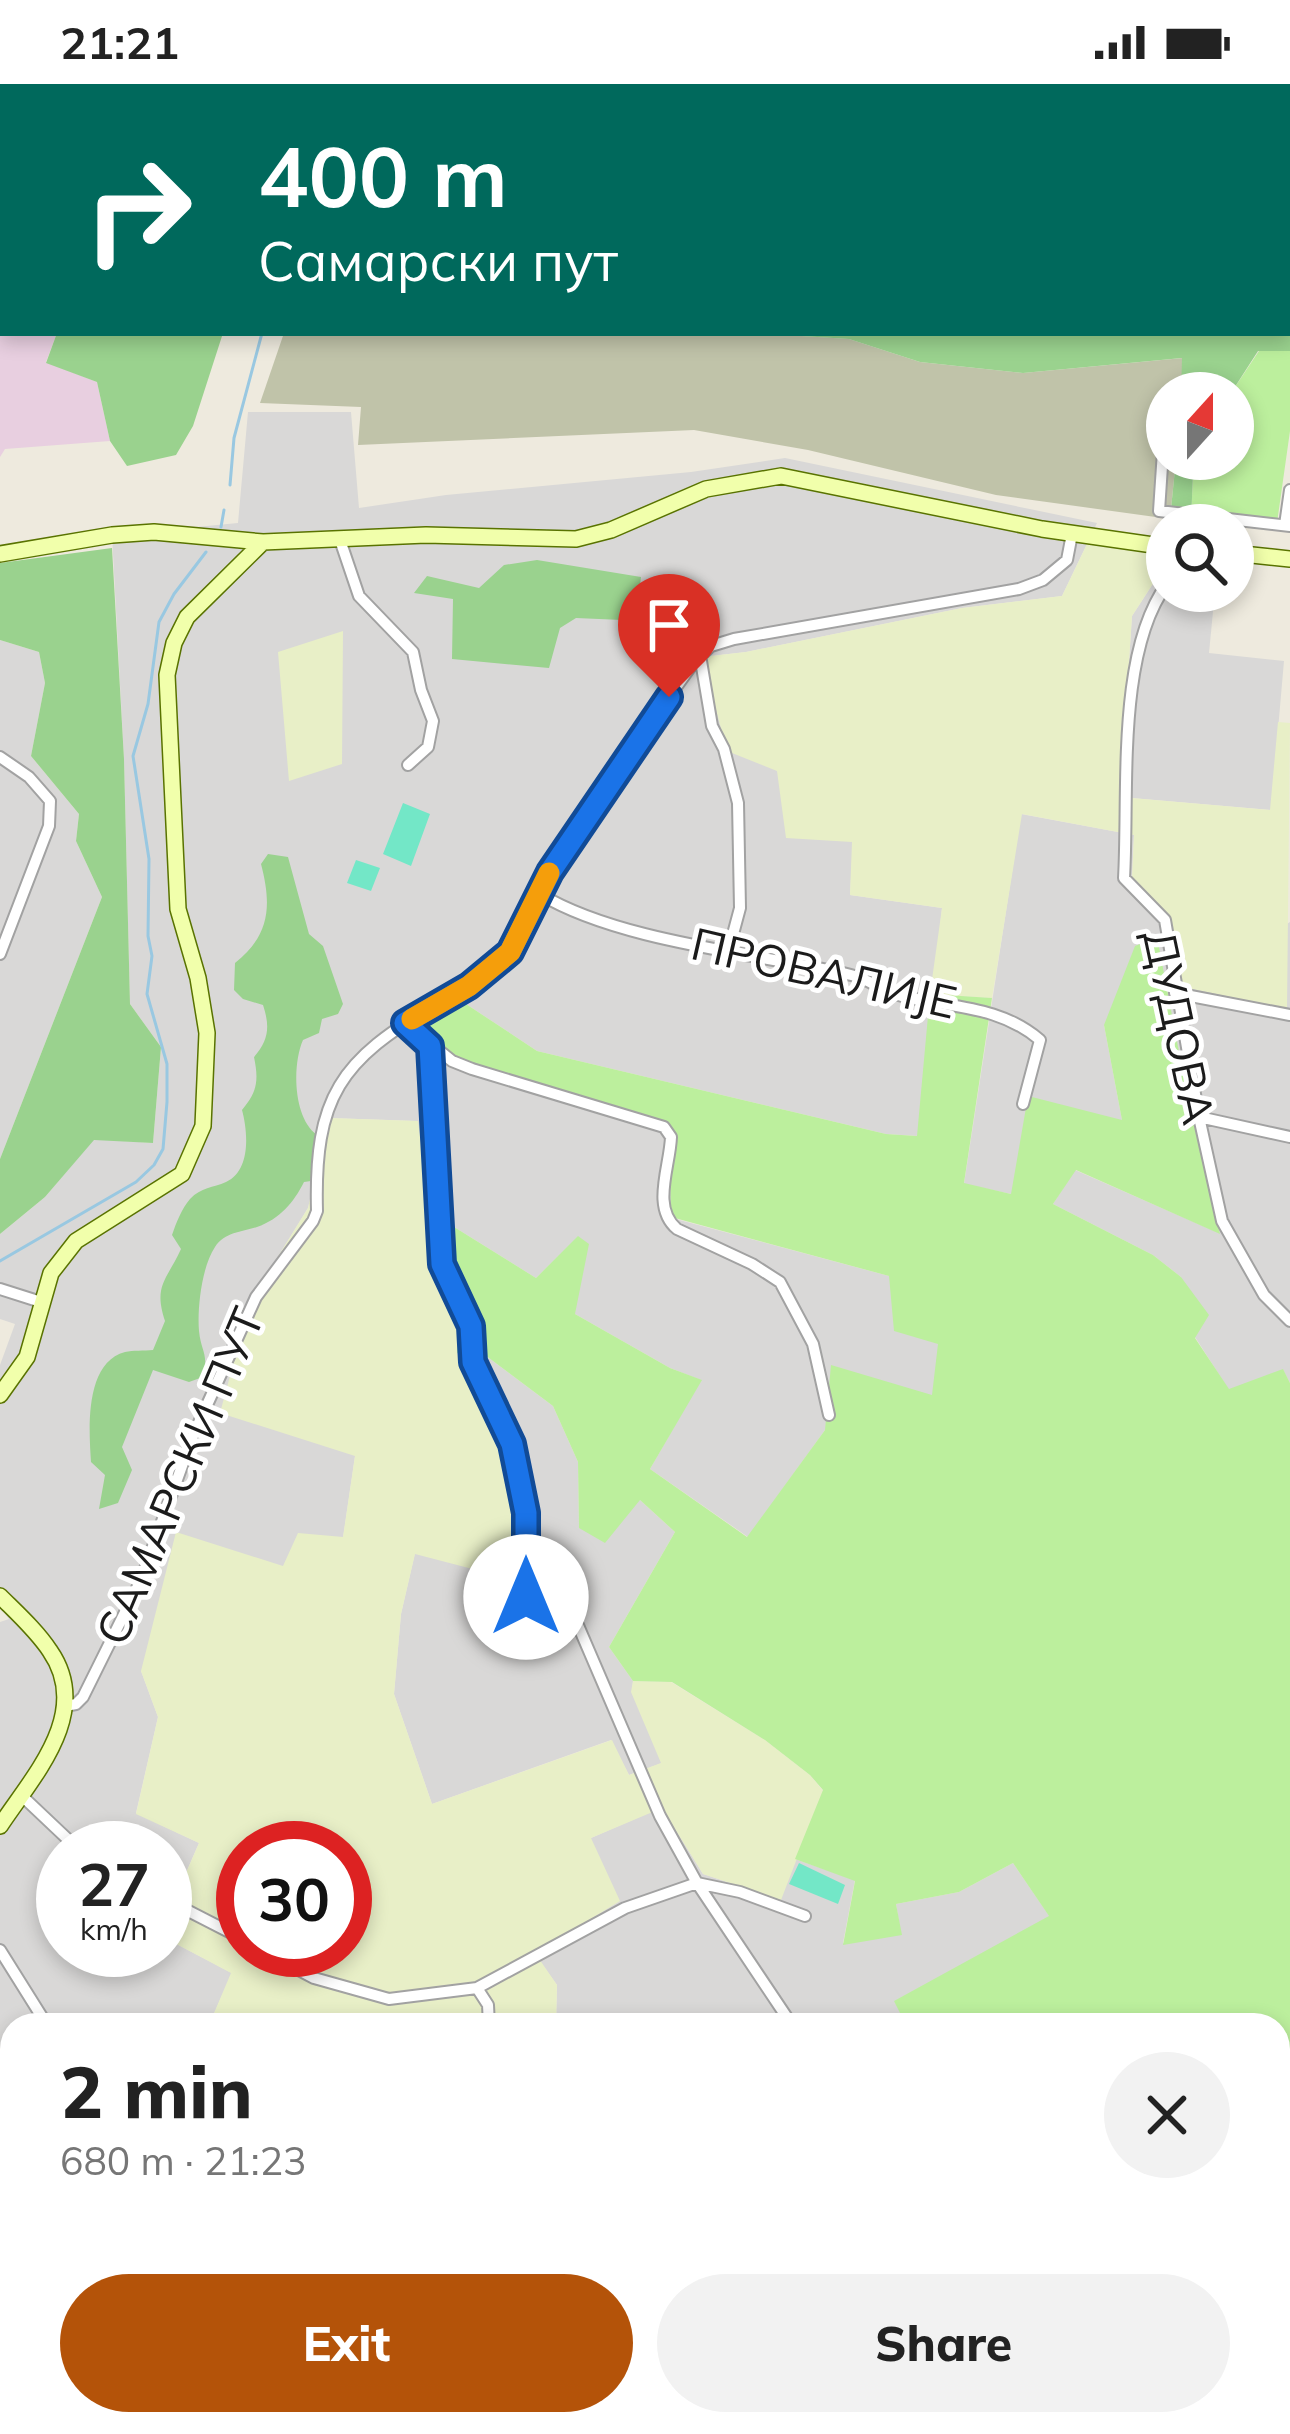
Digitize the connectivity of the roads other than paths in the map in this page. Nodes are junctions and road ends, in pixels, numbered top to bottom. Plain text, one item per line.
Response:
1 (1161, 480) edge
2 (1290, 490) edge
3 (1287, 526) edge
4 (1072, 534) junction
5 (339, 537) junction
6 (232, 540) junction
7 (262, 542) junction
8 (1146, 544) edge
9 (0, 554) edge
10 (1254, 556) edge
11 (1290, 559) edge
12 (231, 573) junction
13 (1153, 612) edge
14 (700, 655) junction
15 (0, 757) edge
16 (408, 765) dead end
17 (540, 893) junction
18 (729, 949) junction
19 (0, 954) edge
20 (1175, 993) junction
21 (1290, 1015) edge
22 (405, 1023) junction
23 (430, 1046) junction
24 (1023, 1104) dead end
25 (1199, 1117) junction
26 (1290, 1136) edge
27 (0, 1289) edge
28 (41, 1302) junction
29 (1290, 1321) edge
30 (0, 1395) edge
31 (829, 1414) dead end
32 (0, 1596) edge
33 (65, 1706) junction
34 (20, 1796) junction
35 (47, 1821) edge
36 (0, 1826) edge
37 (697, 1882) junction
38 (805, 1916) dead end
39 (0, 1950) edge
40 (312, 1977) edge
41 (477, 1988) junction
42 (39, 2013) edge
43 (488, 2013) edge
44 (784, 2013) edge

1 - 3 street
2 - 3 street
4 - 5 street
4 - 8 street
4 - 14 street
5 - 7 street
5 - 16 street
6 - 7 street
6 - 9 street
6 - 12 street
7 - 12 street
10 - 11 street
12 - 28 street
13 - 20 street, ДУДОВА
14 - 17 street, САМАРСКИ ПУТ
14 - 18 street
15 - 19 street
17 - 18 street, ПРОВАЛИЈЕ
17 - 22 street, САМАРСКИ ПУТ
18 - 24 street, ПРОВАЛИЈЕ
20 - 21 street
20 - 25 street, ДУДОВА
22 - 23 street
22 - 33 street, САМАРСКИ ПУТ
23 - 31 street
23 - 37 street
25 - 26 street
25 - 29 street, ДУДОВА
27 - 28 street
28 - 30 street
32 - 33 street
33 - 34 street
34 - 35 street
34 - 36 street
37 - 38 street
37 - 41 street
37 - 44 street
39 - 42 street
40 - 41 street
41 - 43 street

